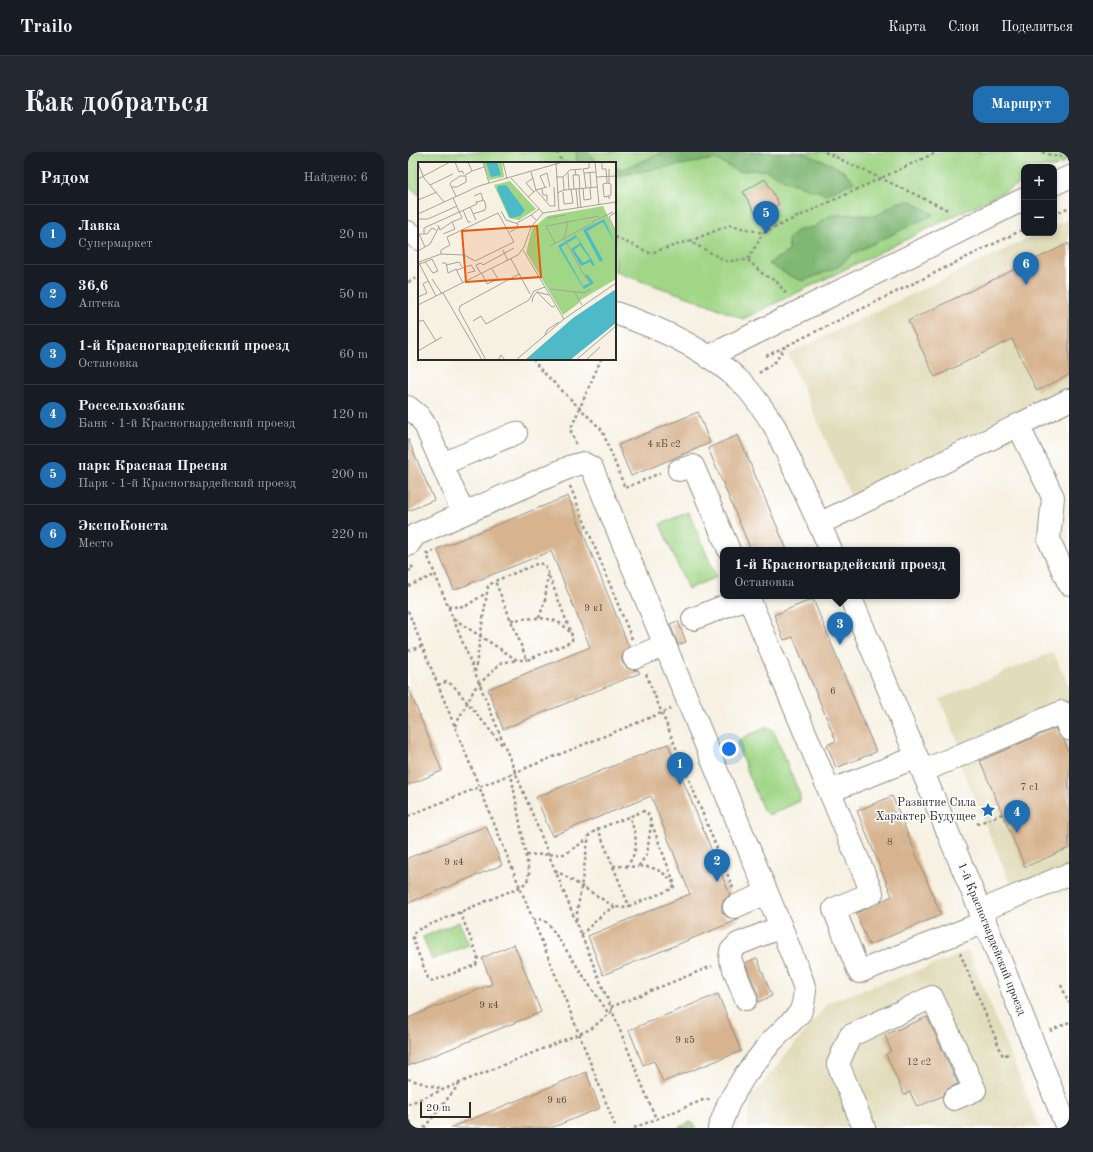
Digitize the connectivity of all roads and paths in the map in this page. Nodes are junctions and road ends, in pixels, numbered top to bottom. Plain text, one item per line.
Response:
1 (558, 152) edge
2 (825, 152) edge
3 (937, 152) edge
4 (1042, 152) edge
5 (1069, 156) edge
6 (563, 162) edge
7 (1069, 177) edge
8 (882, 178) junction
9 (1057, 183) edge
10 (1022, 200) edge
11 (1069, 207) edge
12 (948, 210) dead end
13 (1057, 213) edge
14 (1021, 230) edge
15 (408, 232) edge
16 (763, 233) junction
17 (616, 237) edge
18 (418, 238) edge
19 (689, 241) junction
20 (748, 260) junction
21 (418, 277) edge
22 (408, 282) edge
23 (789, 297) dead end
24 (616, 313) edge
25 (641, 322) junction
26 (616, 324) edge
27 (786, 346) junction
28 (766, 356) dead end
29 (708, 357) junction
30 (534, 360) edge
31 (601, 360) edge
32 (757, 374) dead end
33 (1069, 400) edge
34 (408, 407) edge
35 (580, 408) junction
36 (1018, 425) junction
37 (516, 433) dead end
38 (576, 444) dead end
39 (442, 464) junction
40 (679, 470) joint
41 (569, 482) dead end
42 (463, 514) junction
43 (819, 524) junction
44 (408, 545) edge
45 (728, 547) edge
46 (830, 547) edge
47 (429, 560) dead end
48 (548, 572) junction
49 (436, 575) junction
50 (495, 581) junction
51 (1069, 584) edge
52 (408, 586) edge
53 (486, 593) junction
54 (742, 599) edge
55 (750, 599) edge
56 (851, 599) edge
57 (448, 607) junction
58 (408, 611) edge
59 (539, 618) junction
60 (453, 619) junction
61 (693, 619) dead end
62 (511, 620) junction
63 (480, 636) junction
64 (574, 638) junction
65 (665, 645) junction
66 (422, 646) junction
67 (408, 652) edge
68 (636, 657) junction
69 (517, 660) junction
70 (527, 660) junction
71 (475, 672) junction
72 (479, 684) junction
73 (438, 685) junction
74 (467, 702) junction
75 (656, 714) dead end
76 (455, 726) junction
77 (1069, 729) edge
78 (506, 749) junction
79 (920, 764) junction
80 (515, 772) junction
81 (511, 774) junction
82 (479, 786) junction
83 (830, 791) junction
84 (1002, 814) dead end
85 (408, 816) edge
86 (629, 816) junction
87 (650, 821) junction
88 (977, 824) dead end
89 (598, 829) junction
90 (589, 838) junction
91 (526, 855) junction
92 (549, 855) junction
93 (613, 866) junction
94 (626, 867) junction
95 (638, 867) junction
96 (555, 870) junction
97 (1069, 874) edge
98 (675, 885) junction
99 (581, 886) junction
100 (520, 887) junction
101 (767, 893) junction
102 (737, 905) joint
103 (629, 906) junction
104 (615, 907) junction
105 (460, 912) junction
106 (983, 916) junction
107 (534, 920) junction
108 (576, 921) junction
109 (781, 927) junction
110 (581, 935) junction
111 (960, 951) dead end
112 (712, 966) dead end
113 (1061, 985) dead end
114 (746, 998) dead end
115 (1069, 1003) edge
116 (611, 1007) junction
117 (612, 1011) junction
118 (609, 1014) junction
119 (1069, 1022) edge
120 (1045, 1033) dead end
121 (579, 1034) junction
122 (1008, 1054) dead end
123 (408, 1080) edge
124 (461, 1083) junction
125 (443, 1090) junction
126 (954, 1100) dead end
127 (729, 1102) junction
128 (408, 1104) edge
129 (408, 1114) edge
130 (656, 1119) junction
131 (413, 1128) edge
132 (424, 1128) edge
133 (616, 1128) edge
134 (634, 1128) edge
135 (719, 1128) edge
136 (864, 1128) edge
137 (1067, 1128) edge

1 - 6 path
2 - 8 path
3 - 8 path
4 - 5 path
7 - 9 street
8 - 12 path
8 - 16 path
10 - 29 street
11 - 13 path
14 - 27 path
15 - 18 street
16 - 19 path
16 - 20 path
17 - 19 path
19 - 20 path
20 - 23 path
21 - 22 path
24 - 25 street
25 - 26 street
25 - 29 street
27 - 28 path
27 - 32 path
29 - 43 street
30 - 35 path
31 - 35 path
33 - 36 street
34 - 39 street
35 - 38 path
35 - 40 path
36 - 43 street
36 - 51 street
37 - 39 street
39 - 42 street
40 - 45 street
41 - 68 path
42 - 44 street
42 - 65 street
43 - 46 street
47 - 49 path
48 - 50 path
48 - 59 path
48 - 64 path
49 - 52 path
49 - 57 path
50 - 53 path
50 - 62 path
53 - 57 path
53 - 63 path
54 - 61 street
55 - 83 street
56 - 79 street, 1-й Красногвардейский проезд
57 - 60 path
58 - 66 path
59 - 62 path
59 - 64 path
60 - 63 path
60 - 71 path
62 - 70 path
63 - 69 path
63 - 71 path
64 - 70 path
65 - 68 street
65 - 101 street
66 - 67 path
66 - 73 path
68 - 102 path
69 - 70 path
69 - 72 path
71 - 72 path
72 - 74 path
72 - 78 path
73 - 74 path
73 - 76 path
74 - 76 path
74 - 78 path
75 - 80 path
76 - 82 path
77 - 79 street
78 - 80 path
79 - 83 street
79 - 106 street, 1-й Красногвардейский проезд
80 - 81 path
80 - 92 path
81 - 82 path
81 - 91 path
82 - 85 path
82 - 100 path
83 - 106 street
84 - 88 path
86 - 87 path
86 - 89 path
86 - 94 path
87 - 95 path
87 - 98 path
89 - 90 path
89 - 93 path
90 - 92 path
90 - 99 path
91 - 92 path
91 - 100 path
92 - 96 path
93 - 94 path
93 - 103 path
94 - 95 path
95 - 98 path
96 - 99 path
96 - 108 path
97 - 106 street
98 - 103 path
99 - 104 path
99 - 108 path
100 - 105 path
100 - 107 path
101 - 102 street
101 - 109 street
103 - 104 path
104 - 110 path
105 - 105 path
106 - 137 street, 1-й Красногвардейский проезд
107 - 118 path
107 - 121 path
108 - 110 path
109 - 114 street
109 - 127 street
110 - 116 path
111 - 122 path
112 - 116 path
113 - 115 path
116 - 117 path
117 - 118 path
117 - 130 path
118 - 121 path
119 - 120 path
121 - 124 path
121 - 133 path
123 - 125 path
124 - 125 path
124 - 132 path
125 - 128 path
126 - 136 street
127 - 130 path
127 - 135 street
129 - 131 path
130 - 134 path

